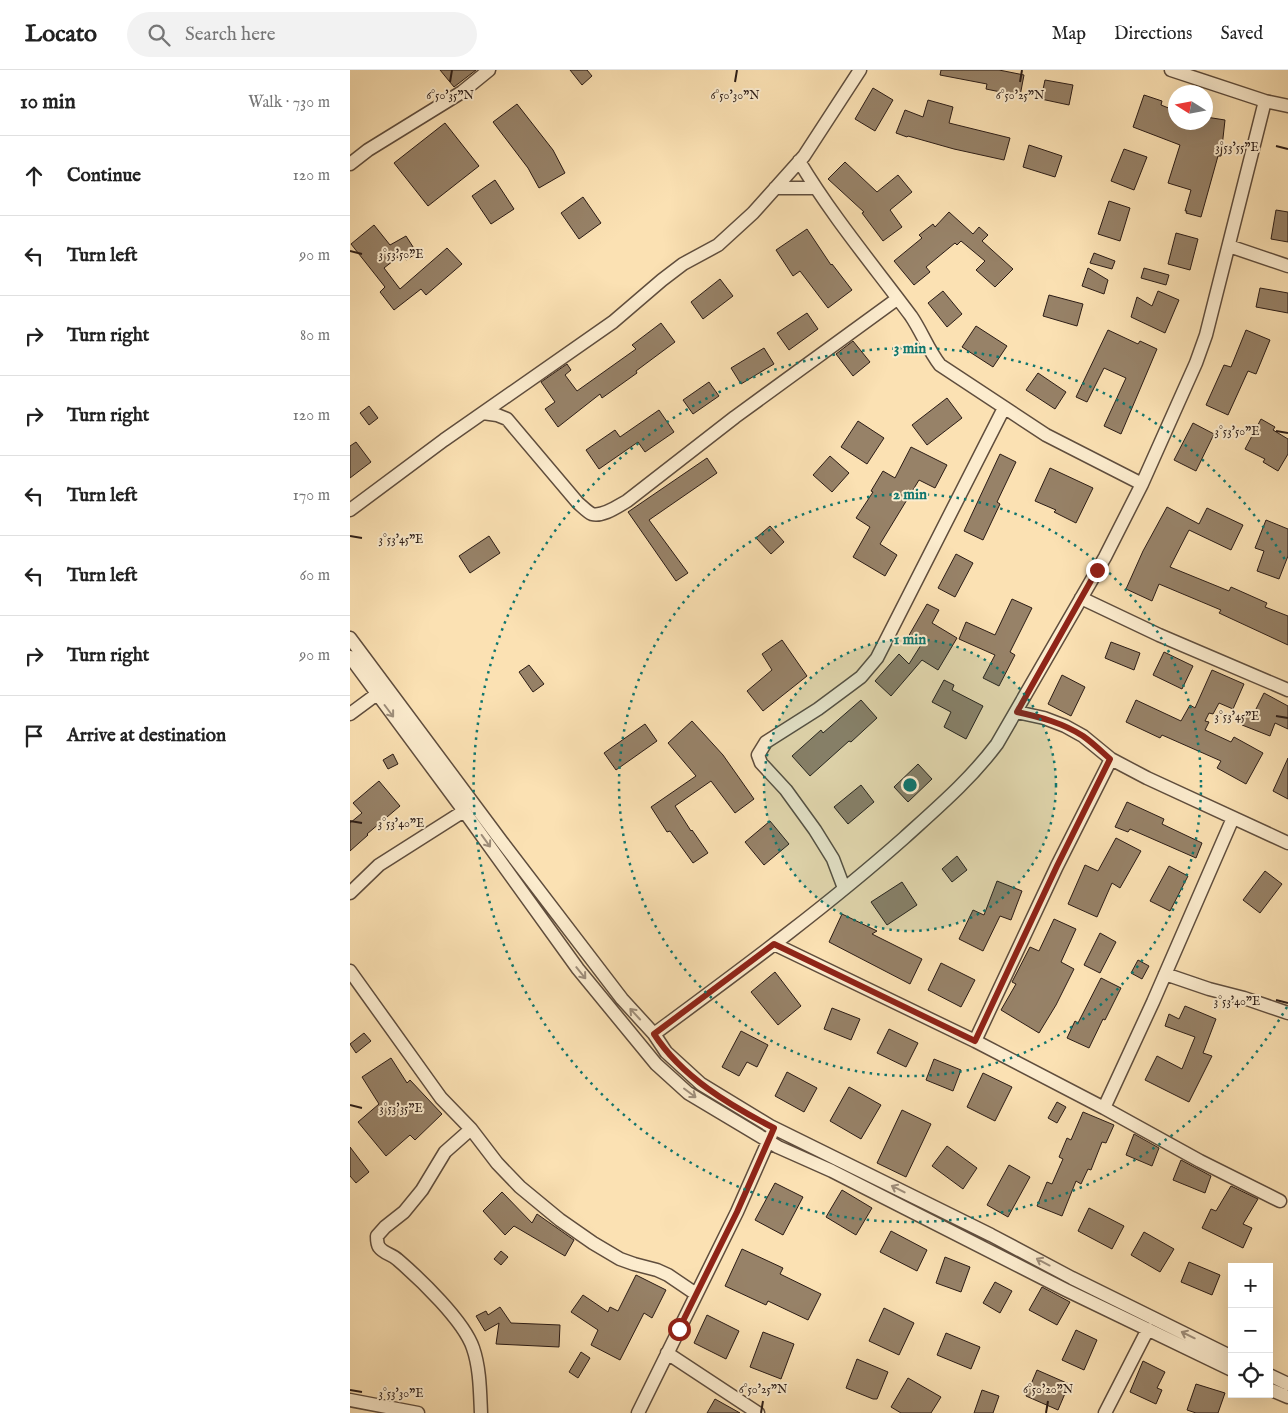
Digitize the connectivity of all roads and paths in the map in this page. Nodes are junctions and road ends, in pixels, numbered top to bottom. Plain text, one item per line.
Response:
1 (489, 70) edge
2 (860, 70) edge
3 (1171, 70) edge
4 (1265, 101) junction
5 (1288, 106) edge
6 (799, 161) junction
7 (350, 164) edge
8 (776, 188) junction
9 (815, 188) junction
10 (1228, 246) junction
11 (1288, 266) edge
12 (897, 299) junction
13 (1004, 408) junction
14 (483, 413) junction
15 (1142, 484) junction
16 (350, 510) edge
17 (1081, 598) junction
18 (350, 638) edge
19 (350, 657) edge
20 (1288, 690) edge
21 (377, 694) junction
22 (1017, 712) junction
23 (350, 714) edge
24 (1110, 759) junction
25 (464, 811) junction
26 (1233, 818) junction
27 (1288, 843) edge
28 (844, 888) junction
29 (350, 893) edge
30 (774, 944) junction
31 (350, 971) edge
32 (1165, 974) junction
33 (1288, 1013) edge
34 (654, 1034) junction
35 (975, 1041) junction
36 (1104, 1108) junction
37 (774, 1128) junction
38 (471, 1129) junction
39 (769, 1141) junction
40 (1280, 1201) dead end
41 (696, 1294) junction
42 (1148, 1329) junction
43 (667, 1354) junction
44 (1228, 1355) edge
45 (1228, 1368) edge
46 (1273, 1377) edge
47 (1288, 1384) edge
48 (1273, 1391) edge
49 (1288, 1397) edge
50 (350, 1400) edge
51 (418, 1413) edge
52 (481, 1413) edge
53 (638, 1413) edge
54 (758, 1413) edge
55 (1105, 1413) edge

1 - 7 street
2 - 6 street
3 - 4 street
4 - 5 street
4 - 10 street
6 - 8 street
6 - 9 street
8 - 9 street
8 - 14 street
9 - 12 street
10 - 11 street
10 - 15 street
12 - 13 street
12 - 14 street
13 - 15 street
13 - 28 street
14 - 16 street
15 - 17 street
17 - 20 street
17 - 22 street
34 -> 18 street
19 - 21 street
21 - 23 street
21 -> 25 street
22 - 24 street
22 - 28 street
24 - 26 street
24 - 35 street
25 - 29 street
25 -> 39 street
26 - 27 street
26 - 32 street
28 - 30 street
30 - 34 street
30 - 35 street
31 - 38 street
32 - 33 street
32 - 36 street
34 - 37 street
35 - 36 street
36 - 40 street
37 - 39 street
44 -> 37 street
38 - 41 street
38 - 52 street
39 - 41 street
39 - 42 street
41 - 43 street
42 - 45 street
42 - 55 street
43 - 53 street
43 - 54 street
46 - 47 street
48 - 49 street
50 - 51 street

